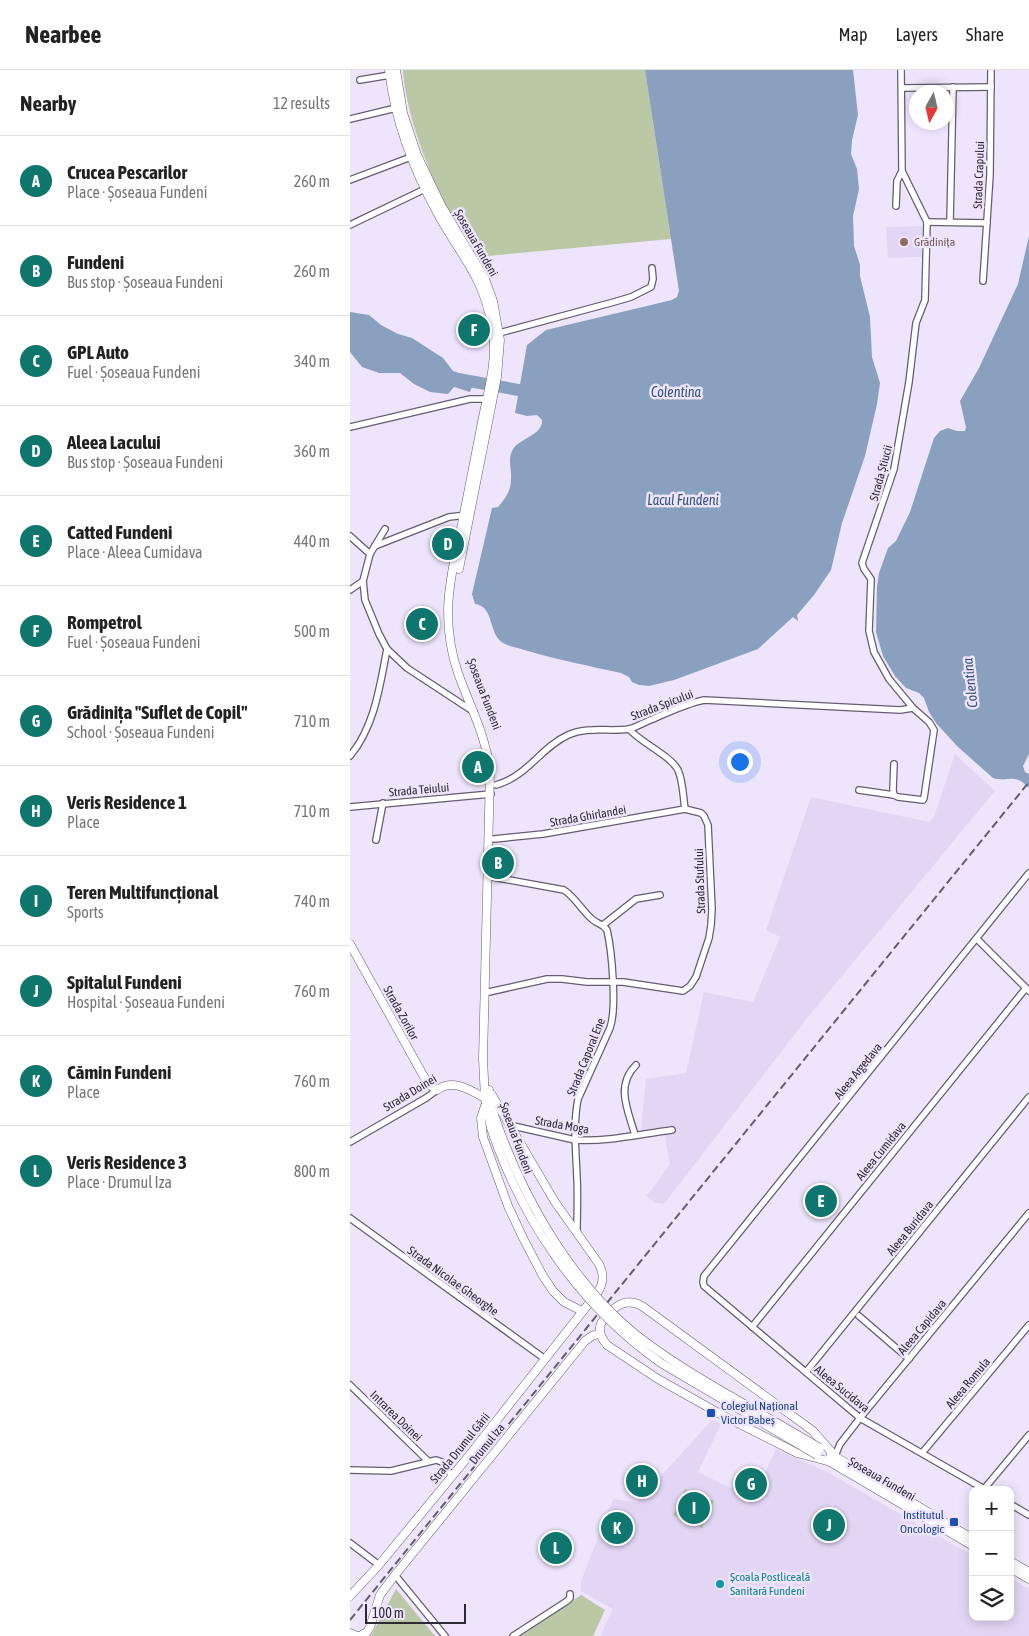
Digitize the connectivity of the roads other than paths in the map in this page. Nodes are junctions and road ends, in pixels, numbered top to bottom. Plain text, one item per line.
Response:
1 (901, 70) edge
2 (991, 70) edge
3 (391, 72) edge
4 (360, 80) dead end
5 (954, 87) edge
6 (991, 87) junction
7 (902, 88) junction
8 (909, 88) edge
9 (396, 108) junction
10 (350, 119) edge
11 (952, 130) edge
12 (411, 157) junction
13 (902, 171) junction
14 (350, 180) edge
15 (425, 189) junction
16 (896, 206) dead end
17 (927, 222) junction
18 (950, 222) junction
19 (987, 222) junction
20 (350, 225) edge
21 (652, 268) dead end
22 (983, 281) dead end
23 (500, 333) junction
24 (497, 353) junction
25 (489, 399) junction
26 (350, 426) edge
27 (467, 515) junction
28 (385, 529) dead end
29 (350, 536) edge
30 (374, 546) junction
31 (370, 554) junction
32 (363, 581) junction
33 (350, 588) edge
34 (387, 649) junction
35 (913, 708) junction
36 (474, 712) junction
37 (629, 729) junction
38 (350, 756) edge
39 (894, 764) dead end
40 (496, 785) junction
41 (859, 790) dead end
42 (491, 794) junction
43 (894, 795) junction
44 (383, 803) junction
45 (350, 807) edge
46 (685, 808) junction
47 (494, 839) junction
48 (376, 840) dead end
49 (1029, 873) edge
50 (492, 878) junction
51 (660, 895) dead end
52 (603, 925) junction
53 (977, 938) junction
54 (350, 944) edge
55 (612, 982) junction
56 (1027, 990) edge
57 (489, 992) junction
58 (636, 1065) dead end
59 (489, 1088) junction
60 (437, 1090) junction
61 (1029, 1097) edge
62 (485, 1101) junction
63 (509, 1125) junction
64 (495, 1127) junction
65 (672, 1130) dead end
66 (635, 1135) junction
67 (575, 1140) junction
68 (350, 1142) edge
69 (1029, 1214) edge
70 (350, 1218) edge
71 (577, 1233) junction
72 (703, 1282) joint
73 (582, 1310) junction
74 (859, 1316) dead end
75 (1029, 1324) edge
76 (752, 1327) junction
77 (600, 1333) junction
78 (545, 1359) junction
79 (909, 1359) junction
80 (806, 1372) junction
81 (350, 1385) edge
82 (860, 1418) junction
83 (1029, 1435) edge
84 (922, 1453) junction
85 (833, 1459) junction
86 (428, 1461) junction
87 (350, 1470) edge
88 (452, 1476) junction
89 (980, 1486) edge
90 (987, 1486) edge
91 (1014, 1506) edge
92 (1029, 1515) edge
93 (969, 1537) edge
94 (350, 1544) edge
95 (969, 1544) edge
96 (1014, 1563) edge
97 (379, 1565) junction
98 (1014, 1570) edge
99 (1029, 1572) edge
100 (395, 1575) junction
101 (1029, 1579) edge
102 (570, 1594) dead end
103 (350, 1596) edge
104 (350, 1633) edge
105 (359, 1636) edge
106 (445, 1636) edge
107 (513, 1636) edge

1 - 7 street, Strada Știucii
2 - 6 street, Strada Crapului
3 - 4 street
3 - 9 main road, Șoseaua Fundeni
3 - 23 main road, Șoseaua Fundeni
5 - 6 street
6 - 19 street, Strada Crapului
7 - 8 street
7 - 13 street, Strada Știucii
9 - 10 street
9 - 12 main road, Șoseaua Fundeni
11 - 18 street
12 - 14 street
12 - 15 main road, Șoseaua Fundeni
13 - 16 street
13 - 17 street, Strada Știucii
15 - 20 street
15 - 24 main road, Șoseaua Fundeni
17 - 18 street
17 - 35 street, Strada Știucii
18 - 19 street
19 - 22 street, Strada Crapului
21 - 23 street
23 - 24 main road, Șoseaua Fundeni
24 - 25 main road, Șoseaua Fundeni
25 - 26 street
25 - 27 main road, Șoseaua Fundeni
27 - 30 street
27 - 36 main road, Șoseaua Fundeni
27 - 40 main road, Șoseaua Fundeni
28 - 30 street
29 - 31 street
30 - 31 street
31 - 32 street
32 - 33 street
32 - 34 street
34 - 36 street
34 - 38 street
35 - 37 street, Strada Spicului
35 - 43 street, Strada Știucii
36 - 42 main road, Șoseaua Fundeni
37 - 40 street, Strada Spicului
37 - 46 street
39 - 43 street
40 - 47 main road, Șoseaua Fundeni
41 - 43 street
42 - 44 street, Strada Teiului
42 - 62 main road, Șoseaua Fundeni
44 - 45 street, Strada Teiului
44 - 48 street
46 - 47 street, Strada Ghirlandei
46 - 55 street, Strada Stufului
47 - 50 main road, Șoseaua Fundeni
49 - 53 street, Aleea Argedava
50 - 52 street
50 - 57 main road, Șoseaua Fundeni
51 - 52 street
52 - 55 street, Strada Caporal Ene
53 - 56 street
53 - 72 street, Aleea Argedava
54 - 60 main road, Strada Zorilor
55 - 57 street
55 - 67 street, Strada Caporal Ene
56 - 76 street, Aleea Cumidava
57 - 59 main road, Șoseaua Fundeni
58 - 66 street
59 - 63 main road, Șoseaua Fundeni
59 - 64 main road, Șoseaua Fundeni
60 - 62 main road, Strada Doinei
60 - 68 street, Strada Doinei
61 - 80 street, Aleea Buridava
62 - 64 main road, Șoseaua Fundeni
62 - 73 main road, Șoseaua Fundeni
63 - 67 street, Strada Moga
63 - 71 main road, Șoseaua Fundeni
64 - 85 main road, Șoseaua Fundeni, bridge
65 - 66 street, Strada Moga
66 - 67 street, Strada Moga
67 - 71 street, Strada Caporal Ene
69 - 79 street, Aleea Capidava
70 - 78 street, Strada Nicolae Gheorghe
71 - 73 main road, Șoseaua Fundeni
72 - 76 street, Aleea Sucidava
73 - 78 main road, Strada Drumul Gării
74 - 79 street
75 - 84 street, Aleea Romula
76 - 80 street, Aleea Sucidava
77 - 85 main road, Șoseaua Fundeni
77 - 85 main road, Șoseaua Fundeni
77 - 100 main road, Drumul Iza
78 - 88 main road, Strada Drumul Gării
79 - 82 street, Aleea Capidava
80 - 82 street, Aleea Sucidava
81 - 86 street, Intrarea Doinei
82 - 84 street, Aleea Sucidava
82 - 85 street, Aleea Capidava
83 - 90 street
84 - 89 street, Aleea Sucidava
85 - 93 main road, Șoseaua Fundeni
85 - 95 main road, Șoseaua Fundeni
86 - 87 street
86 - 88 street, Intrarea Doinei
88 - 97 main road, Strada Drumul Gării
91 - 92 street
94 - 97 street
96 - 99 main road
97 - 103 main road, Strada Drumul Gării
98 - 101 main road
100 - 105 main road, Drumul Iza
100 - 106 street
102 - 107 street
104 - 105 main road, Drumul Iza

